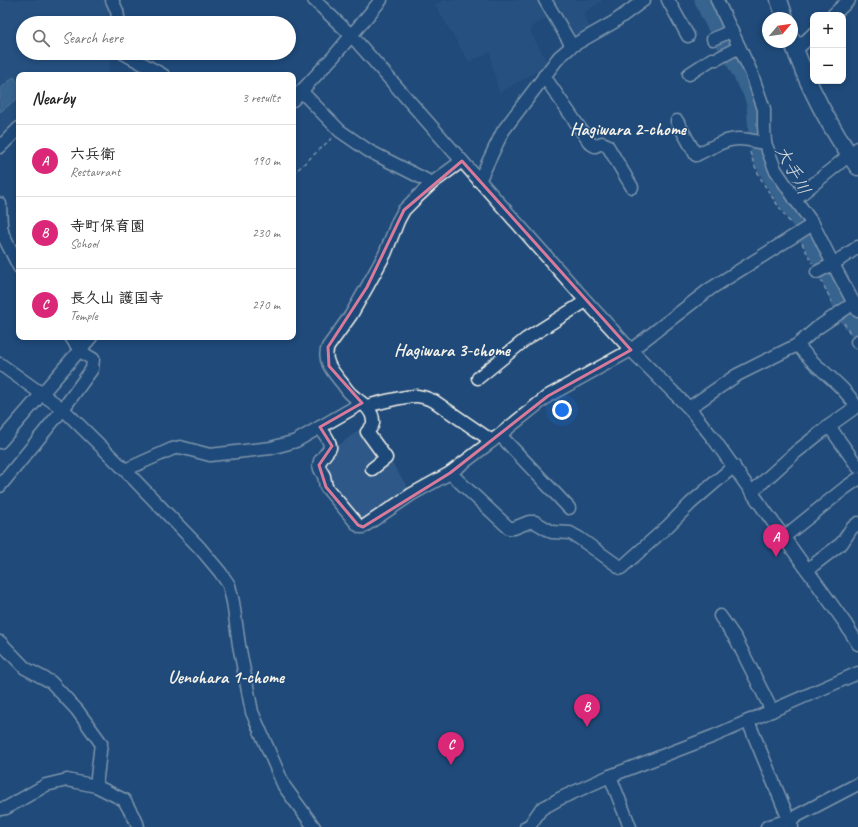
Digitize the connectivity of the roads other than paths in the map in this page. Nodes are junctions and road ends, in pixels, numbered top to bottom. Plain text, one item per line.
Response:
1 (112, 0) edge
2 (314, 0) edge
3 (381, 0) edge
4 (545, 0) edge
5 (644, 0) edge
6 (668, 0) edge
7 (717, 0) edge
8 (779, 0) edge
9 (849, 0) edge
10 (783, 12) edge
11 (836, 12) edge
12 (118, 16) edge
13 (729, 32) junction
14 (351, 35) junction
15 (688, 36) dead end
16 (810, 36) edge
17 (714, 39) dead end
18 (798, 43) edge
19 (572, 46) junction
20 (795, 48) edge
21 (733, 51) junction
22 (136, 60) edge
23 (158, 72) edge
24 (689, 74) dead end
25 (544, 76) junction
26 (297, 96) edge
27 (677, 121) dead end
28 (16, 131) edge
29 (763, 143) junction
30 (0, 148) edge
31 (855, 156) edge
32 (462, 161) junction
33 (479, 181) junction
34 (432, 183) junction
35 (632, 187) dead end
36 (795, 199) junction
37 (0, 204) edge
38 (811, 224) junction
39 (858, 247) edge
40 (16, 261) edge
41 (825, 268) junction
42 (586, 301) junction
43 (854, 306) edge
44 (73, 340) edge
45 (88, 340) edge
46 (797, 345) junction
47 (80, 350) junction
48 (631, 350) junction
49 (0, 364) edge
50 (478, 378) dead end
51 (42, 394) junction
52 (364, 405) junction
53 (689, 408) junction
54 (63, 409) junction
55 (829, 426) junction
56 (320, 427) junction
57 (496, 438) junction
58 (0, 442) edge
59 (734, 466) junction
60 (858, 467) edge
61 (372, 469) dead end
62 (125, 470) junction
63 (450, 472) junction
64 (858, 479) edge
65 (0, 486) edge
66 (752, 492) junction
67 (569, 508) dead end
68 (858, 523) edge
69 (784, 537) junction
70 (807, 570) junction
71 (720, 616) dead end
72 (0, 642) edge
73 (858, 644) edge
74 (858, 673) edge
75 (772, 711) junction
76 (748, 721) junction
77 (610, 776) junction
78 (858, 784) edge
79 (96, 786) junction
80 (0, 809) edge
81 (791, 823) edge
82 (138, 827) edge
83 (314, 827) edge
84 (526, 827) edge
85 (630, 827) edge
86 (766, 827) edge

1 - 12 street
2 - 14 street
3 - 14 street
4 - 19 street
5 - 19 street
6 - 15 street
7 - 13 street
8 - 10 main road
9 - 11 street
13 - 17 street
13 - 21 street
14 - 26 street
14 - 32 street
16 - 18 street
19 - 25 street
20 - 31 main road
21 - 24 street
21 - 29 street
22 - 23 street
25 - 33 street
25 - 35 street
26 - 34 street
27 - 29 street
28 - 30 street
29 - 36 street
31 - 36 street
32 - 33 street
32 - 34 street
33 - 42 street
34 - 52 street
36 - 38 street
37 - 40 street
38 - 41 street
38 - 48 street
39 - 41 street
41 - 43 street
42 - 48 street
42 - 50 street
43 - 46 street
44 - 47 street
45 - 47 street
46 - 53 street
46 - 55 street
47 - 51 street
47 - 54 street
48 - 53 street
48 - 57 street
49 - 51 street
51 - 54 street
51 - 58 street
52 - 56 street
52 - 57 street
52 - 61 street
53 - 59 street
54 - 62 street
54 - 65 street
55 - 60 street
55 - 66 street
56 - 62 street
56 - 63 street
57 - 63 street
57 - 67 street
59 - 63 street
59 - 66 street
62 - 83 street
64 - 69 street
66 - 69 street
68 - 70 street
69 - 70 street
70 - 73 street
71 - 75 street
72 - 79 street
74 - 75 street
75 - 76 street
76 - 77 street
76 - 81 street
77 - 84 street
77 - 85 street
78 - 81 street
79 - 80 street
79 - 82 street
81 - 86 street

